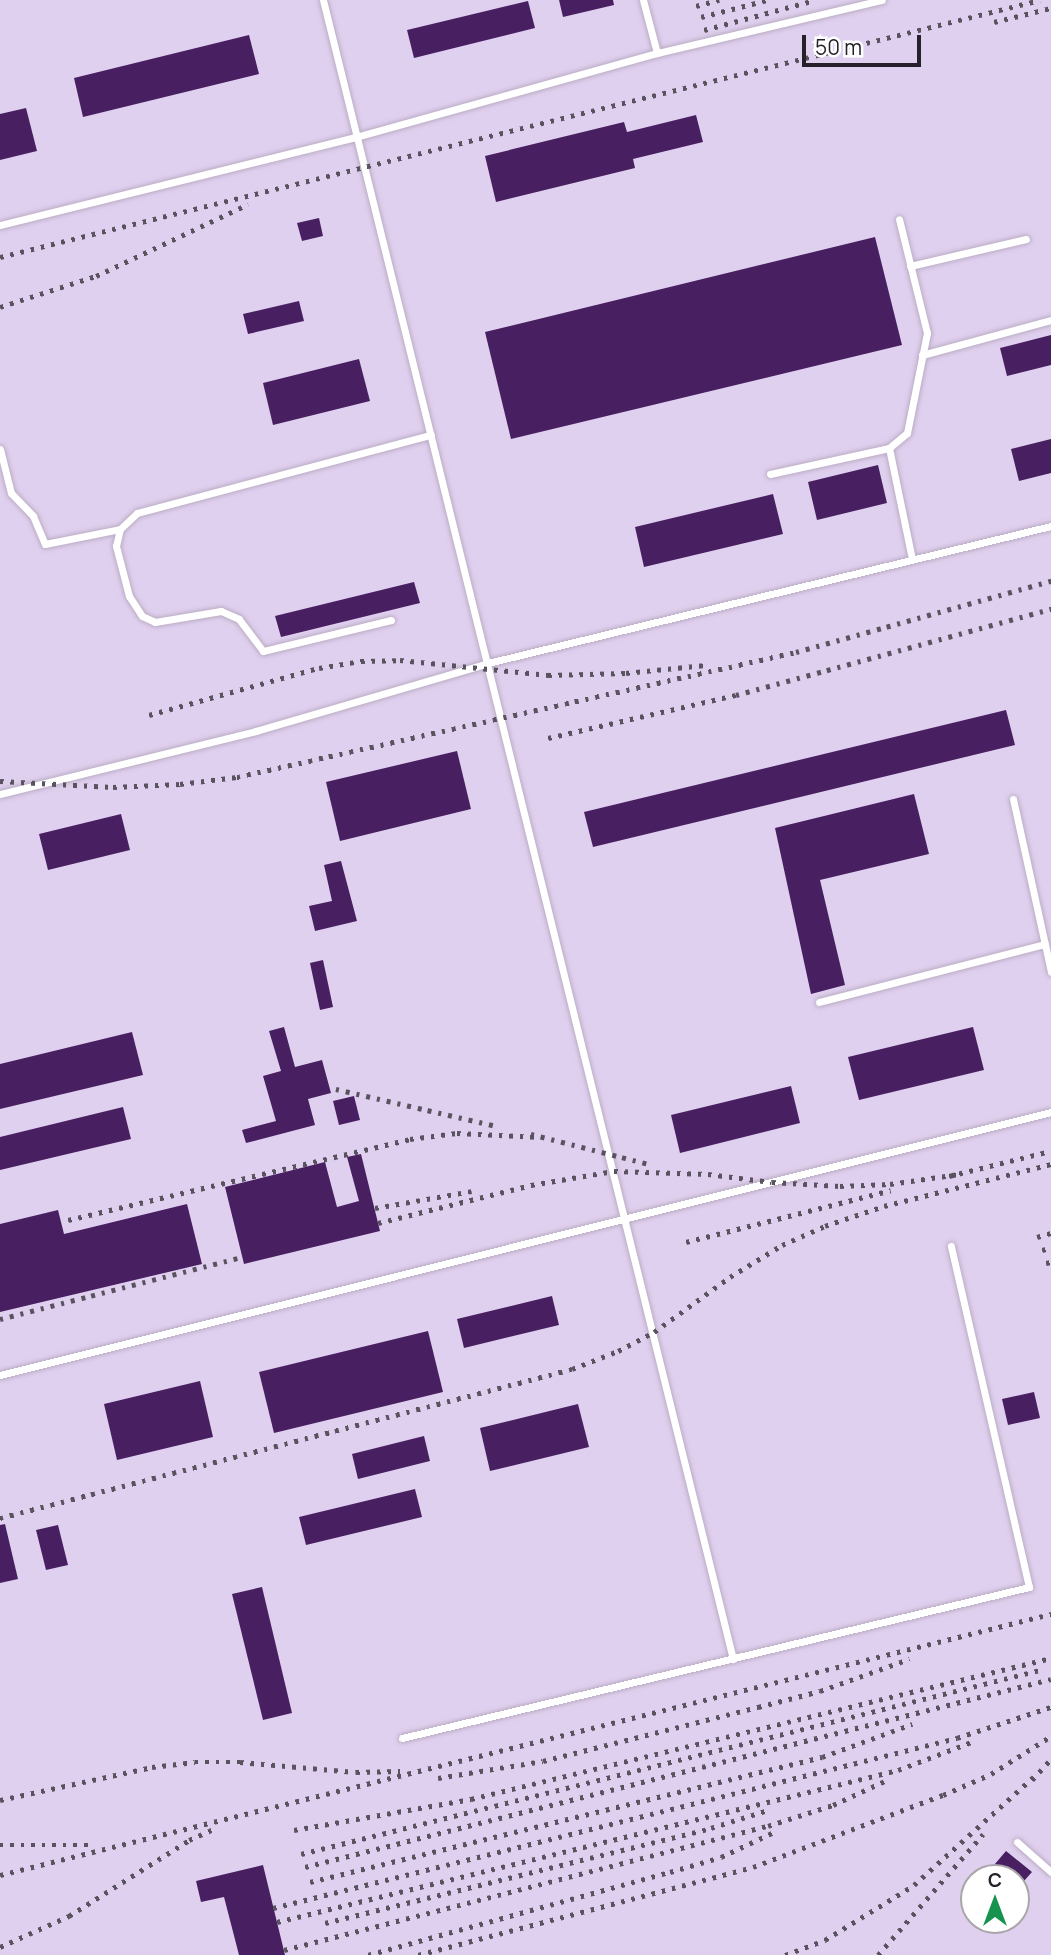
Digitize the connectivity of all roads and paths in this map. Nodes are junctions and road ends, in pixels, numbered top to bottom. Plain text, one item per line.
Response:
1 (323, 0) edge
2 (643, 0) edge
3 (882, 0) edge
4 (657, 53) junction
5 (356, 137) junction
6 (899, 219) dead end
7 (0, 225) edge
8 (1026, 239) dead end
9 (910, 266) junction
10 (1051, 320) edge
11 (922, 355) junction
12 (431, 435) junction
13 (889, 448) junction
14 (0, 449) edge
15 (770, 474) dead end
16 (1051, 526) edge
17 (120, 529) junction
18 (912, 559) junction
19 (391, 620) dead end
20 (488, 663) junction
21 (0, 794) edge
22 (1013, 799) dead end
23 (1045, 944) junction
24 (1051, 972) edge
25 (819, 1002) dead end
26 (1051, 1112) edge
27 (626, 1219) junction
28 (951, 1246) dead end
29 (0, 1374) edge
30 (733, 1659) junction
31 (402, 1738) dead end
32 (1017, 1842) dead end
33 (1051, 1872) edge

1 - 5 lane
2 - 4 lane
3 - 4 lane
4 - 5 lane
5 - 7 lane
5 - 12 lane
6 - 9 lane
8 - 9 lane
9 - 11 lane
10 - 11 lane
11 - 13 lane
12 - 17 lane
12 - 20 lane
13 - 15 lane
13 - 18 lane
14 - 17 lane
16 - 18 lane
17 - 19 lane
18 - 20 lane
20 - 21 lane
20 - 27 lane
22 - 23 lane
23 - 24 lane
23 - 25 lane
26 - 27 lane
27 - 29 lane
27 - 30 lane
28 - 30 lane
30 - 31 lane
32 - 33 lane

